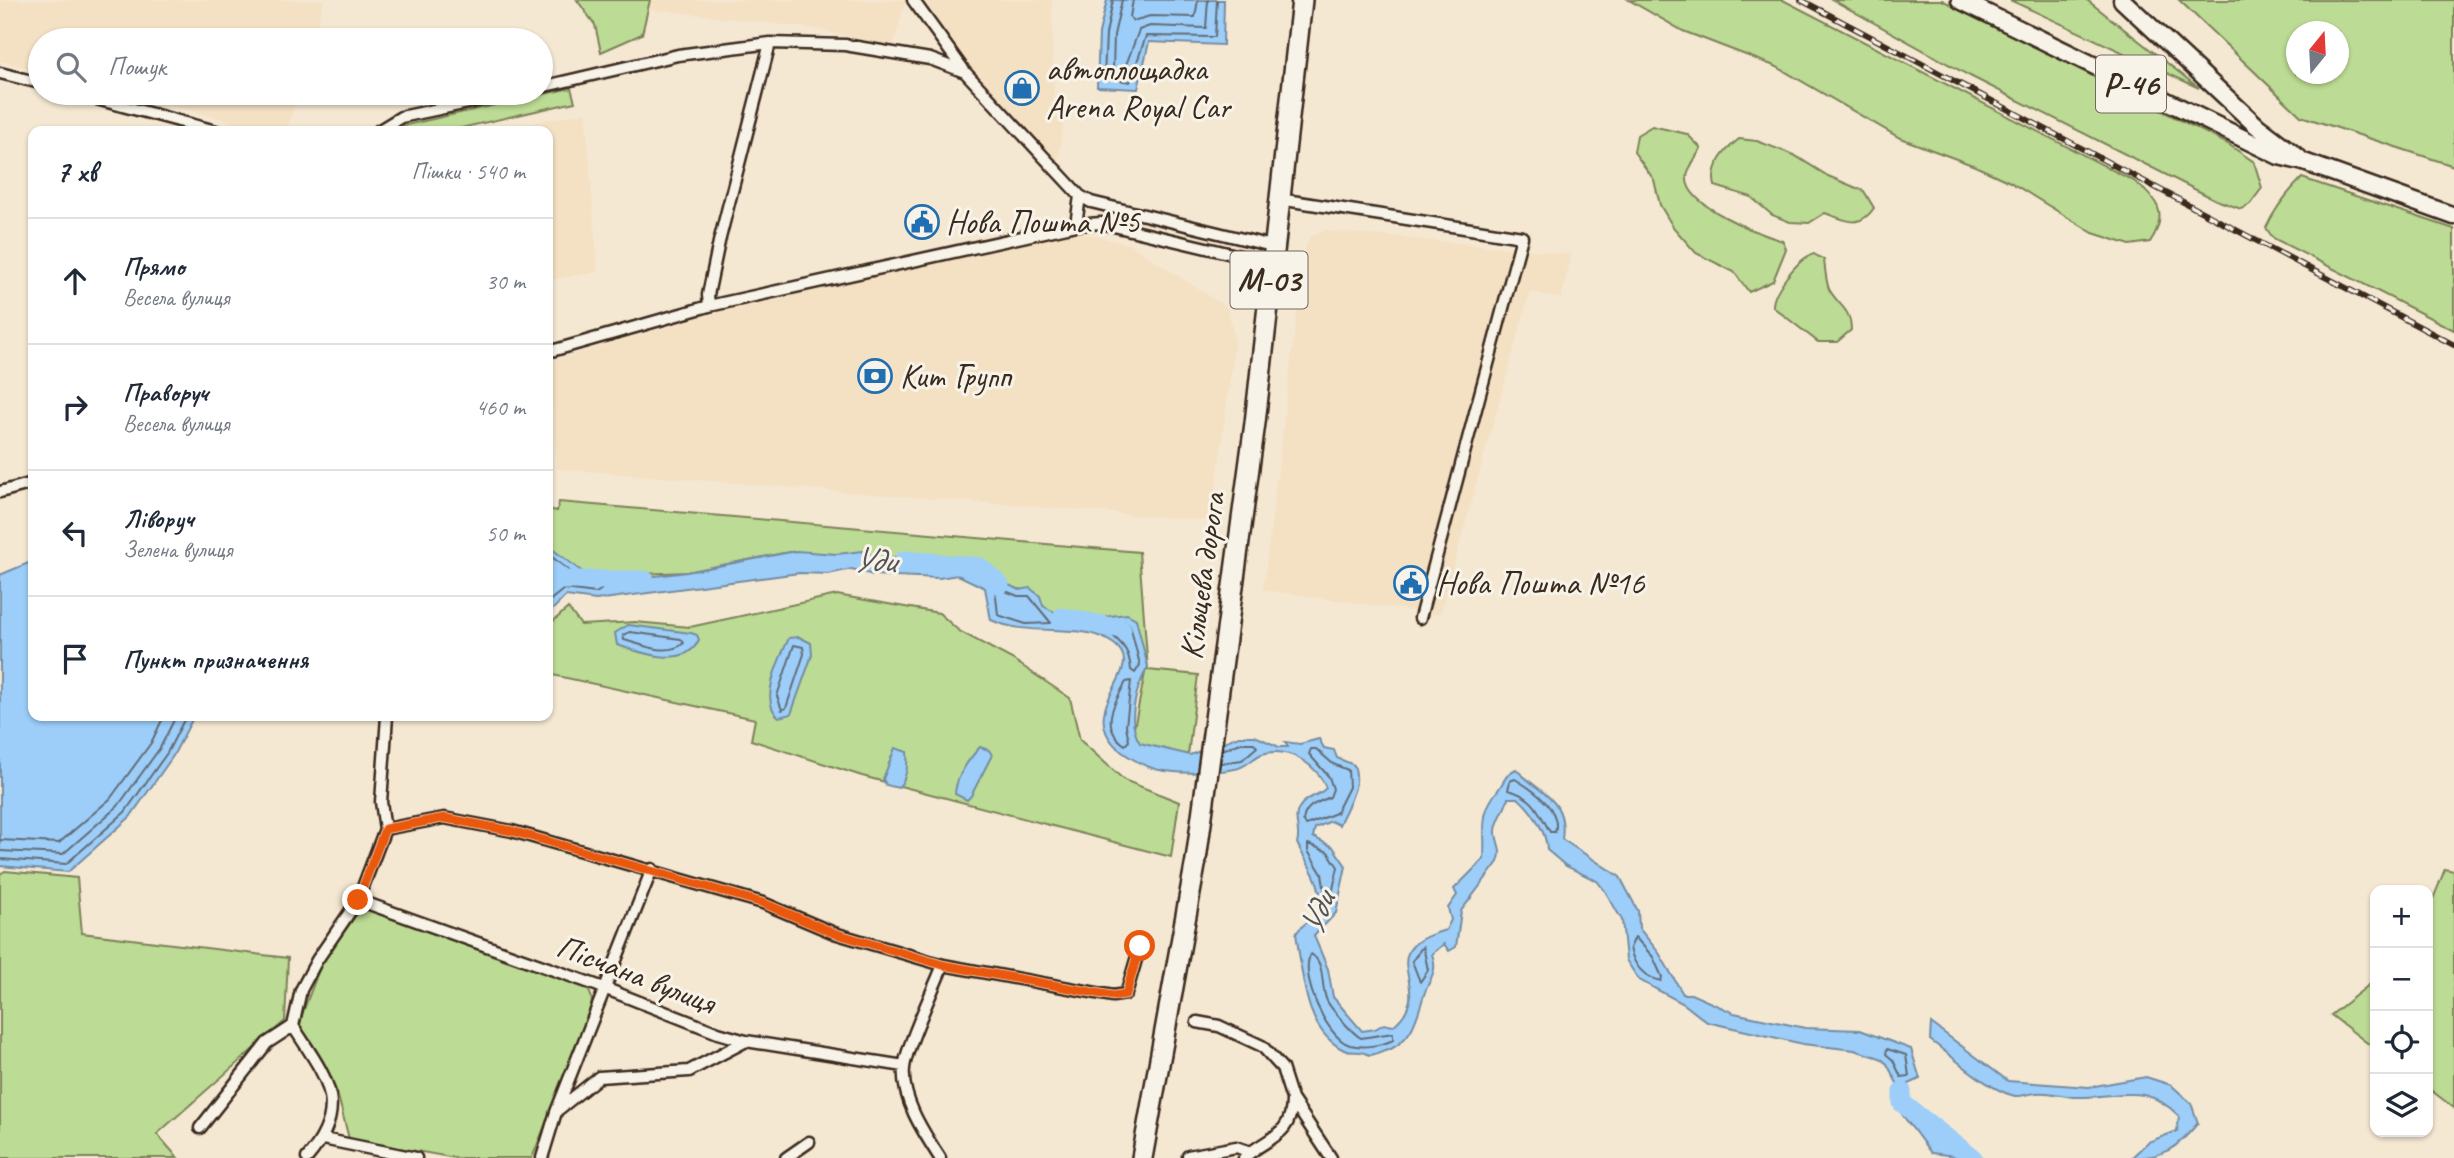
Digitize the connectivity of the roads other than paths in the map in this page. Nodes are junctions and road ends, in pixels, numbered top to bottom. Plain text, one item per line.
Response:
1 (912, 0) edge
2 (1302, 0) edge
3 (1960, 0) edge
4 (2122, 0) edge
5 (770, 43) junction
6 (965, 72) junction
7 (0, 73) edge
8 (28, 80) edge
9 (553, 84) edge
10 (119, 105) edge
11 (458, 105) edge
12 (197, 126) edge
13 (386, 126) edge
14 (2304, 162) junction
15 (1080, 196) junction
16 (1279, 200) junction
17 (2454, 216) edge
18 (1076, 225) junction
19 (1271, 254) junction
20 (709, 306) junction
21 (553, 351) edge
22 (28, 484) edge
23 (0, 492) edge
24 (1420, 618) dead end
25 (387, 721) edge
26 (385, 829) junction
27 (652, 869) junction
28 (358, 900) junction
29 (1140, 946) dead end
30 (943, 965) junction
31 (604, 988) junction
32 (1197, 1022) dead end
33 (293, 1026) junction
34 (746, 1041) junction
35 (904, 1066) junction
36 (1292, 1099) junction
37 (1154, 1106) junction
38 (556, 1112) junction
39 (200, 1128) dead end
40 (323, 1139) junction
41 (808, 1142) dead end
42 (1247, 1155) edge
43 (1188, 1156) dead end
44 (307, 1158) edge
45 (416, 1158) edge
46 (542, 1158) edge
47 (786, 1158) edge
48 (940, 1158) edge
49 (1136, 1158) edge
50 (1142, 1158) edge
51 (1149, 1158) edge
52 (1330, 1158) edge

1 - 6 street
2 - 16 highway, Кільцева дорога / М-03
3 - 14 main road, Р-46
4 - 14 main road, Р-46
5 - 6 street
5 - 9 street
5 - 20 street
6 - 15 street
7 - 8 street
10 - 12 street
11 - 13 street
14 - 17 main road, Р-46
15 - 18 street
15 - 19 street
16 - 19 highway, Кільцева дорога / М-03
16 - 24 street
18 - 19 street
18 - 20 street
19 - 37 highway, Кільцева дорога / М-03
20 - 21 street
22 - 23 street
25 - 26 street
26 - 27 street
26 - 28 street
27 - 30 street
27 - 31 street
28 - 31 street, Пісчана вулиця
28 - 33 street
29 - 30 street
30 - 35 street
31 - 34 street, Пісчана вулиця
31 - 38 street
32 - 36 street
33 - 39 street
33 - 40 street
34 - 35 street, Пісчана вулиця
34 - 38 street
35 - 48 street
36 - 42 street
36 - 52 street
37 - 49 highway, М-03
37 - 50 highway, Кільцева дорога / М-03
37 - 51 highway, М-03
38 - 46 street
40 - 44 street
40 - 45 street
41 - 47 street
42 - 43 street

